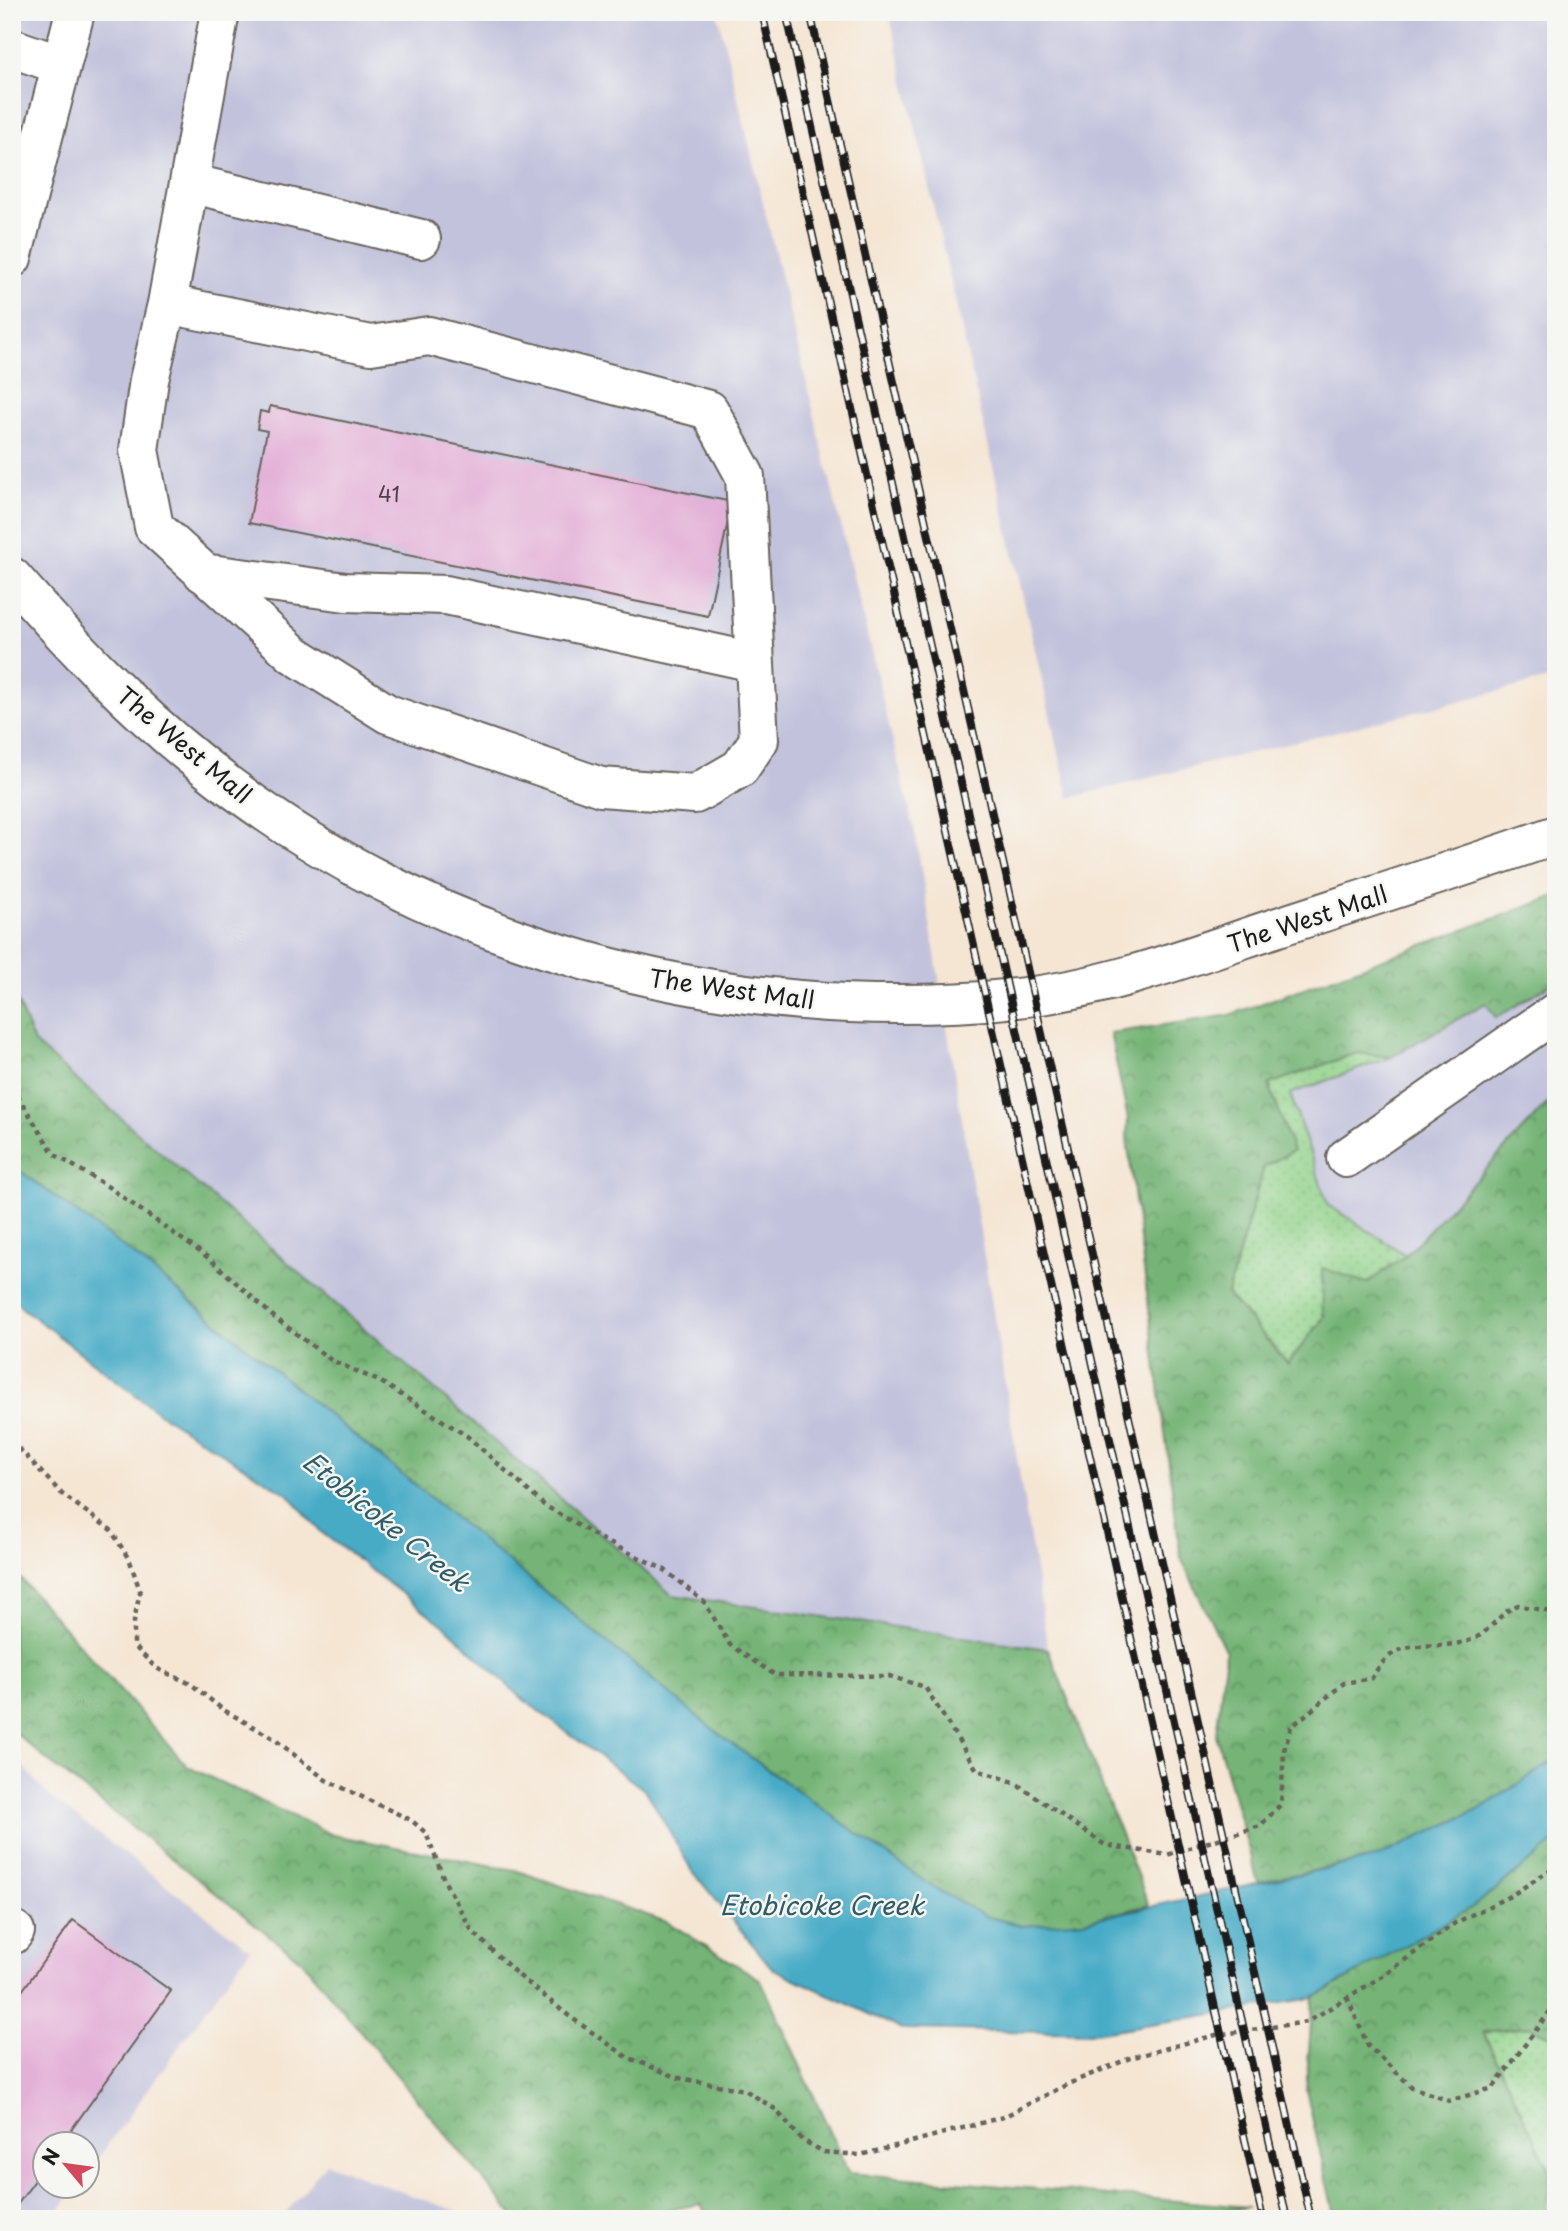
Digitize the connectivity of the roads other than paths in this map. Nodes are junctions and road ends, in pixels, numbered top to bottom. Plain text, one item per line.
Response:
1 (75, 12) edge
2 (220, 12) edge
3 (12, 48) edge
4 (61, 65) junction
5 (189, 183) junction
6 (421, 239) dead end
7 (12, 258) edge
8 (167, 304) junction
9 (203, 573) junction
10 (12, 577) edge
11 (754, 662) junction
12 (1556, 835) edge
13 (1556, 1012) edge
14 (1346, 1158) dead end

1 - 4 main road
2 - 5 main road
3 - 4 main road
4 - 7 main road
5 - 6 main road
5 - 8 main road
8 - 9 main road
8 - 11 main road
9 - 11 main road
9 - 11 main road
10 - 12 main road, The West Mall
13 - 14 main road

